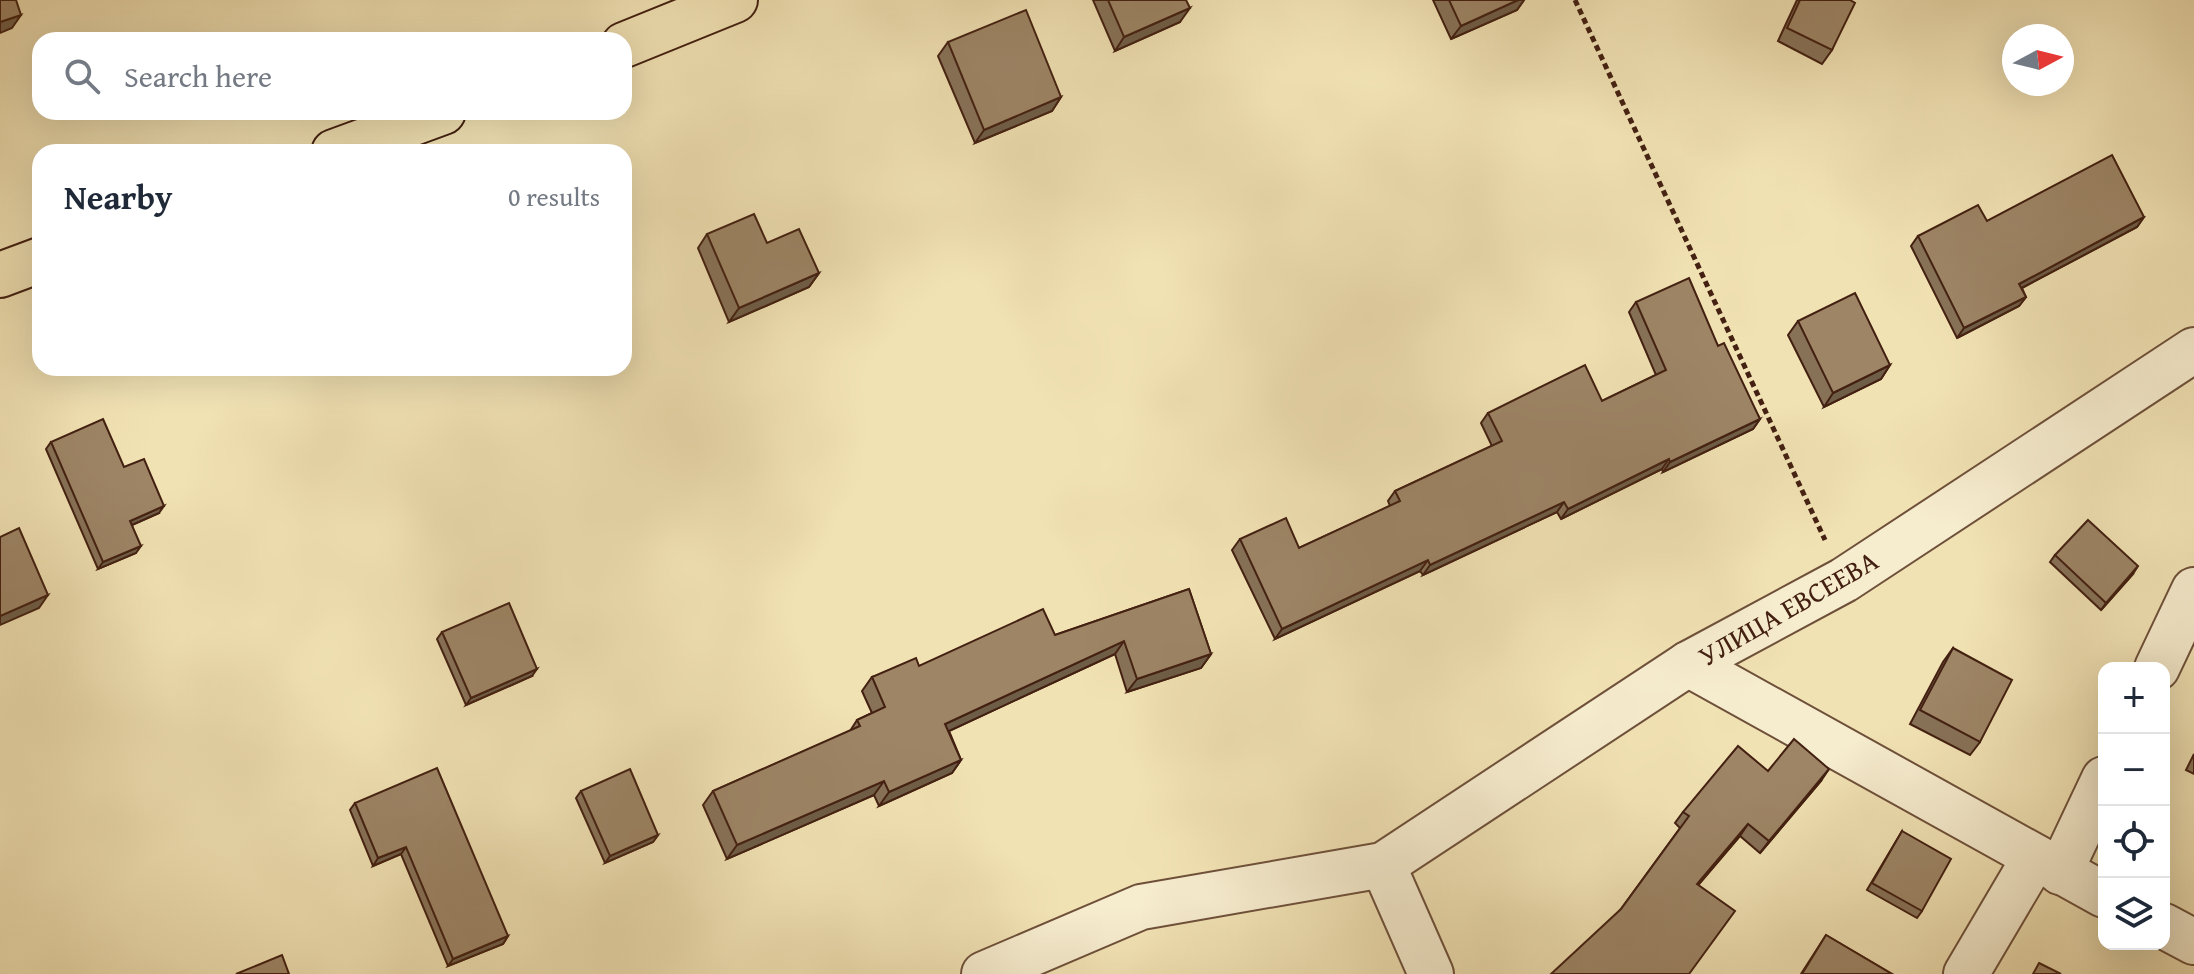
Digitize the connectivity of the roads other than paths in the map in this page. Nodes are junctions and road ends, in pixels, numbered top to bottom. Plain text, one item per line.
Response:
1 (735, 0) edge
2 (632, 42) edge
3 (421, 120) edge
4 (356, 144) edge
5 (32, 263) edge
6 (0, 275) edge
7 (2194, 350) edge
8 (2194, 590) edge
9 (2160, 662) edge
10 (1688, 664) junction
11 (2098, 788) edge
12 (2047, 864) junction
13 (1383, 865) junction
14 (2098, 892) edge
15 (2170, 929) edge
16 (2194, 942) edge
17 (984, 974) edge
18 (1431, 974) edge
19 (1966, 974) edge

1 - 2 main road
3 - 4 main road
5 - 6 main road
7 - 10 street, УЛИЦА ЕВСЕЕВА
8 - 9 street
10 - 12 street
10 - 13 street, УЛИЦА ЕВСЕЕВА
11 - 12 street
12 - 14 street
12 - 19 street
13 - 17 street
13 - 18 street
15 - 16 street

